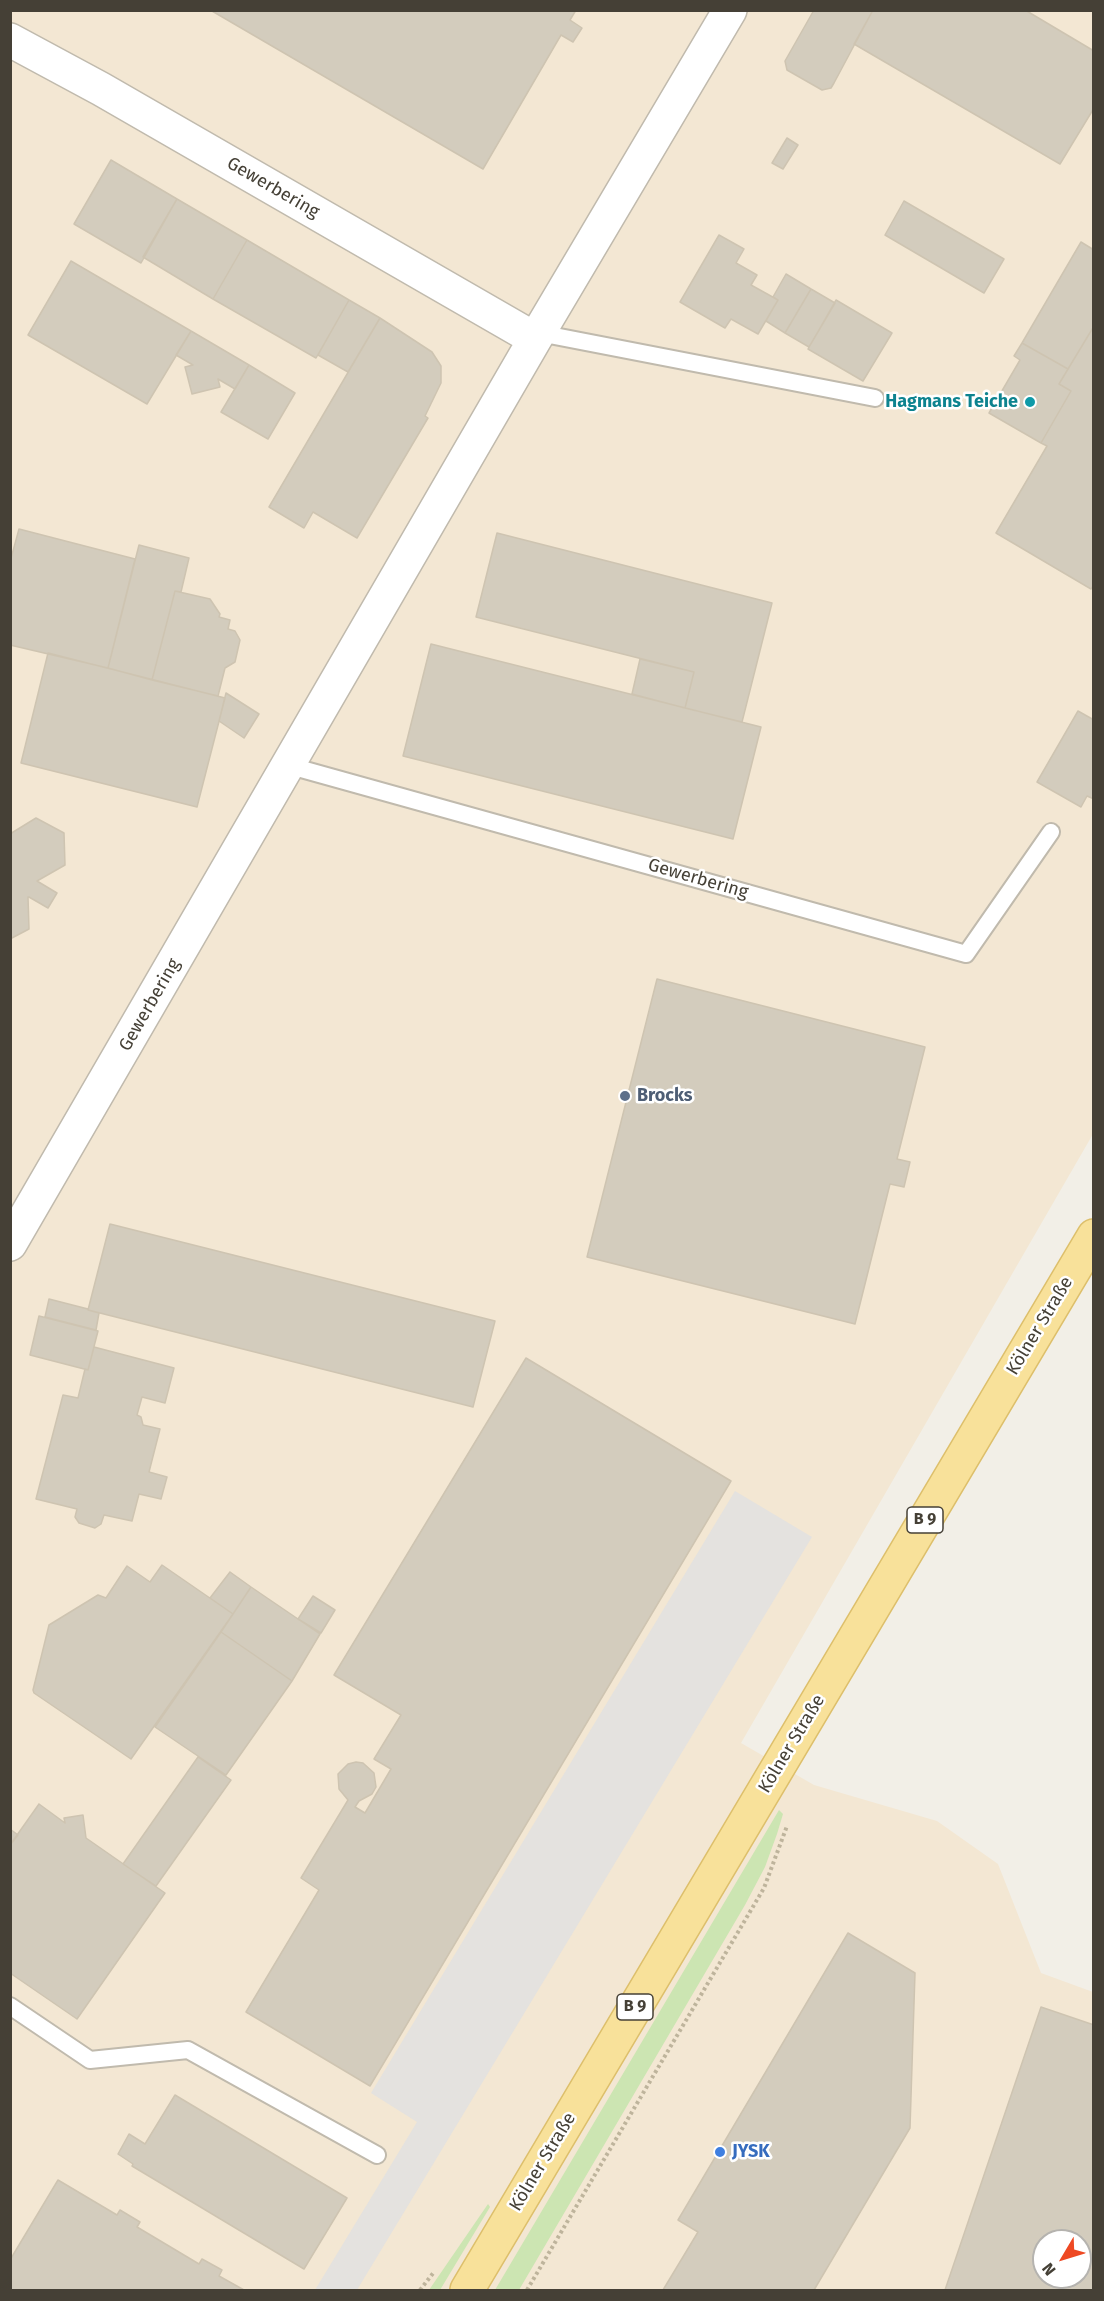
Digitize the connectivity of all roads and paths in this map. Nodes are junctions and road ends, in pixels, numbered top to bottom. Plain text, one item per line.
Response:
1 (730, 10) edge
2 (10, 40) edge
3 (537, 336) junction
4 (875, 398) dead end
5 (287, 765) junction
6 (1050, 832) dead end
7 (1094, 1236) edge
8 (10, 1244) edge
9 (788, 1819) dead end
10 (10, 2006) edge
11 (377, 2155) dead end
12 (467, 2290) edge
13 (527, 2290) edge

1 - 3 street, Gewerbering
2 - 3 street, Gewerbering
3 - 4 lane
3 - 5 street, Gewerbering
5 - 6 lane, Gewerbering
5 - 8 street, Gewerbering
7 - 12 main road, Kölner Straße / B 9
9 - 13 path
10 - 11 lane

